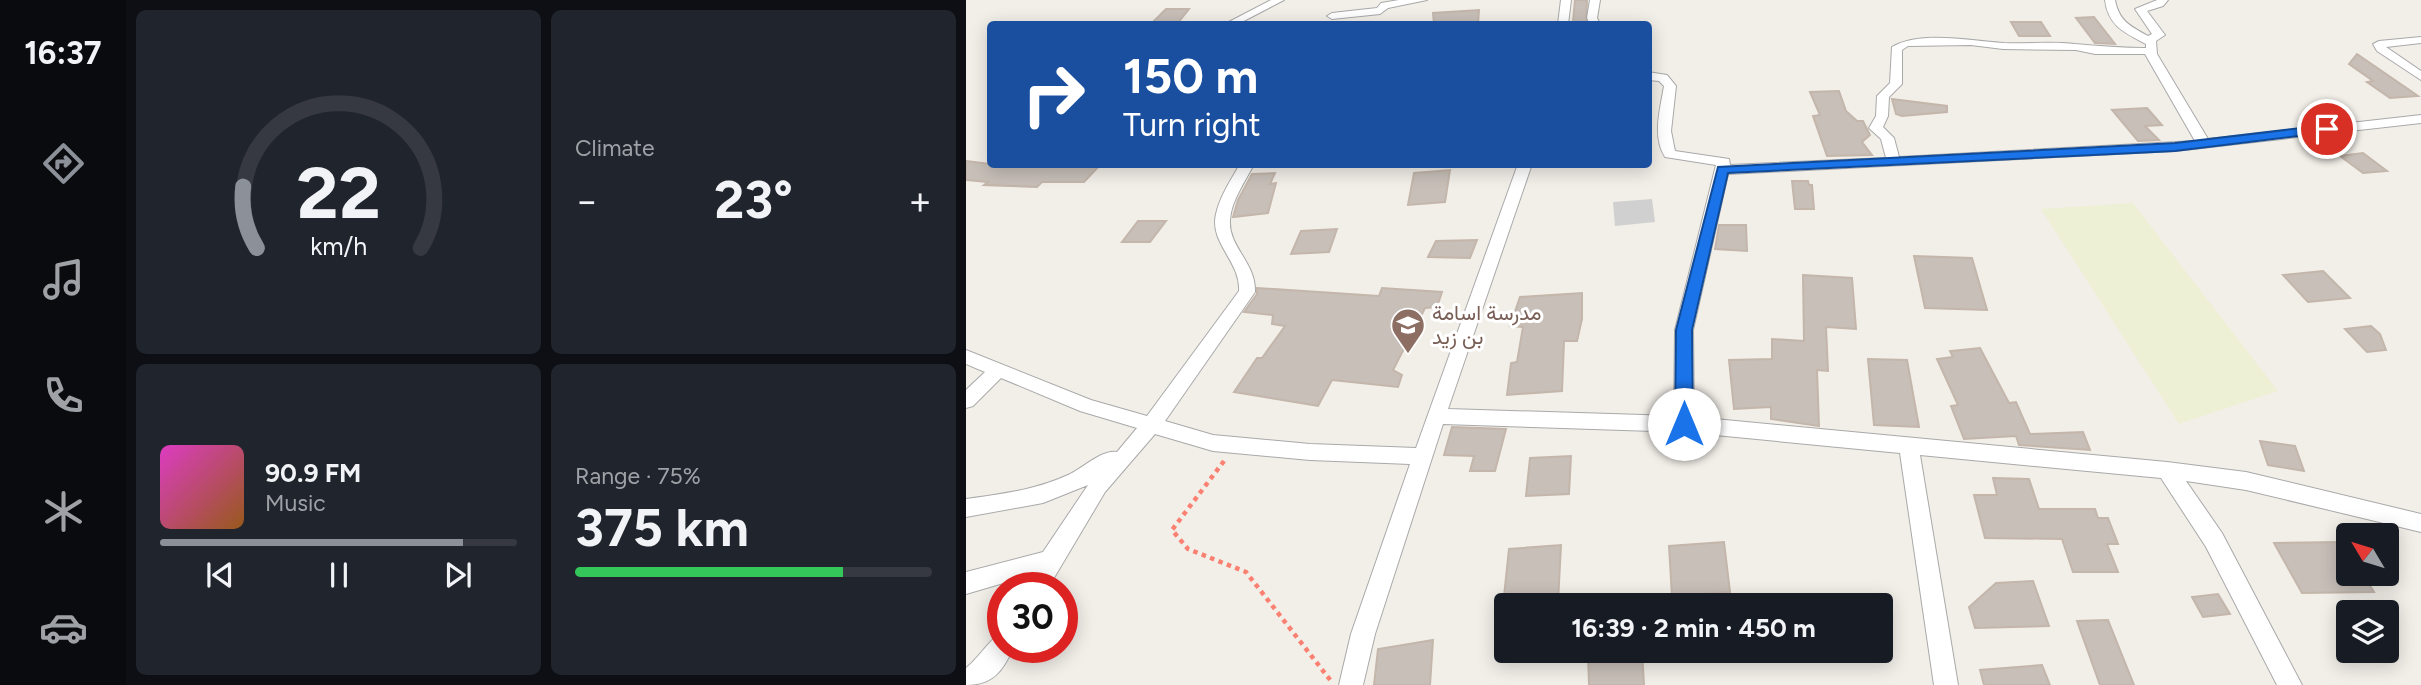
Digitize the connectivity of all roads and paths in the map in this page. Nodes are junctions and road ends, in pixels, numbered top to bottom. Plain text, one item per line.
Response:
1 (1279, 0) edge
2 (1422, 0) edge
3 (1566, 0) edge
4 (1595, 0) edge
5 (2110, 0) edge
6 (2163, 0) edge
7 (1338, 3) dead end
8 (1330, 20) edge
9 (1236, 21) edge
10 (1563, 21) edge
11 (1594, 21) edge
12 (2421, 40) edge
13 (2149, 46) junction
14 (2421, 75) edge
15 (1652, 77) edge
16 (2421, 119) edge
17 (2204, 144) junction
18 (1894, 162) junction
19 (1245, 168) edge
20 (1524, 168) edge
21 (1722, 170) junction
22 (966, 357) edge
23 (998, 370) junction
24 (966, 401) edge
25 (1436, 416) junction
26 (1684, 424) junction
27 (1150, 425) junction
28 (1136, 443) junction
29 (1236, 445) junction
30 (1909, 445) junction
31 (1423, 456) junction
32 (2167, 470) junction
33 (966, 508) edge
34 (2421, 523) edge
35 (1050, 560) junction
36 (1044, 572) edge
37 (966, 583) edge
38 (990, 663) edge
39 (966, 683) edge
40 (1334, 685) edge
41 (1351, 685) edge
42 (1947, 685) edge
43 (2290, 685) edge

1 - 9 street
2 - 8 street
3 - 10 street
4 - 11 street
5 - 13 street
6 - 13 street
7 - 8 street
12 - 14 street
13 - 17 street
13 - 18 street
15 - 21 street
16 - 17 street
17 - 18 street
18 - 21 street
19 - 27 street
20 - 25 street
21 - 26 street
22 - 23 street
23 - 24 street
23 - 27 street
25 - 26 street
25 - 31 street
26 - 30 street
27 - 28 street
27 - 29 street
28 - 33 street
28 - 35 street
29 - 31 street
29 - 40 path
30 - 32 street
30 - 42 street
31 - 41 street
32 - 34 street
32 - 43 street
35 - 36 street
35 - 37 street
38 - 39 street

